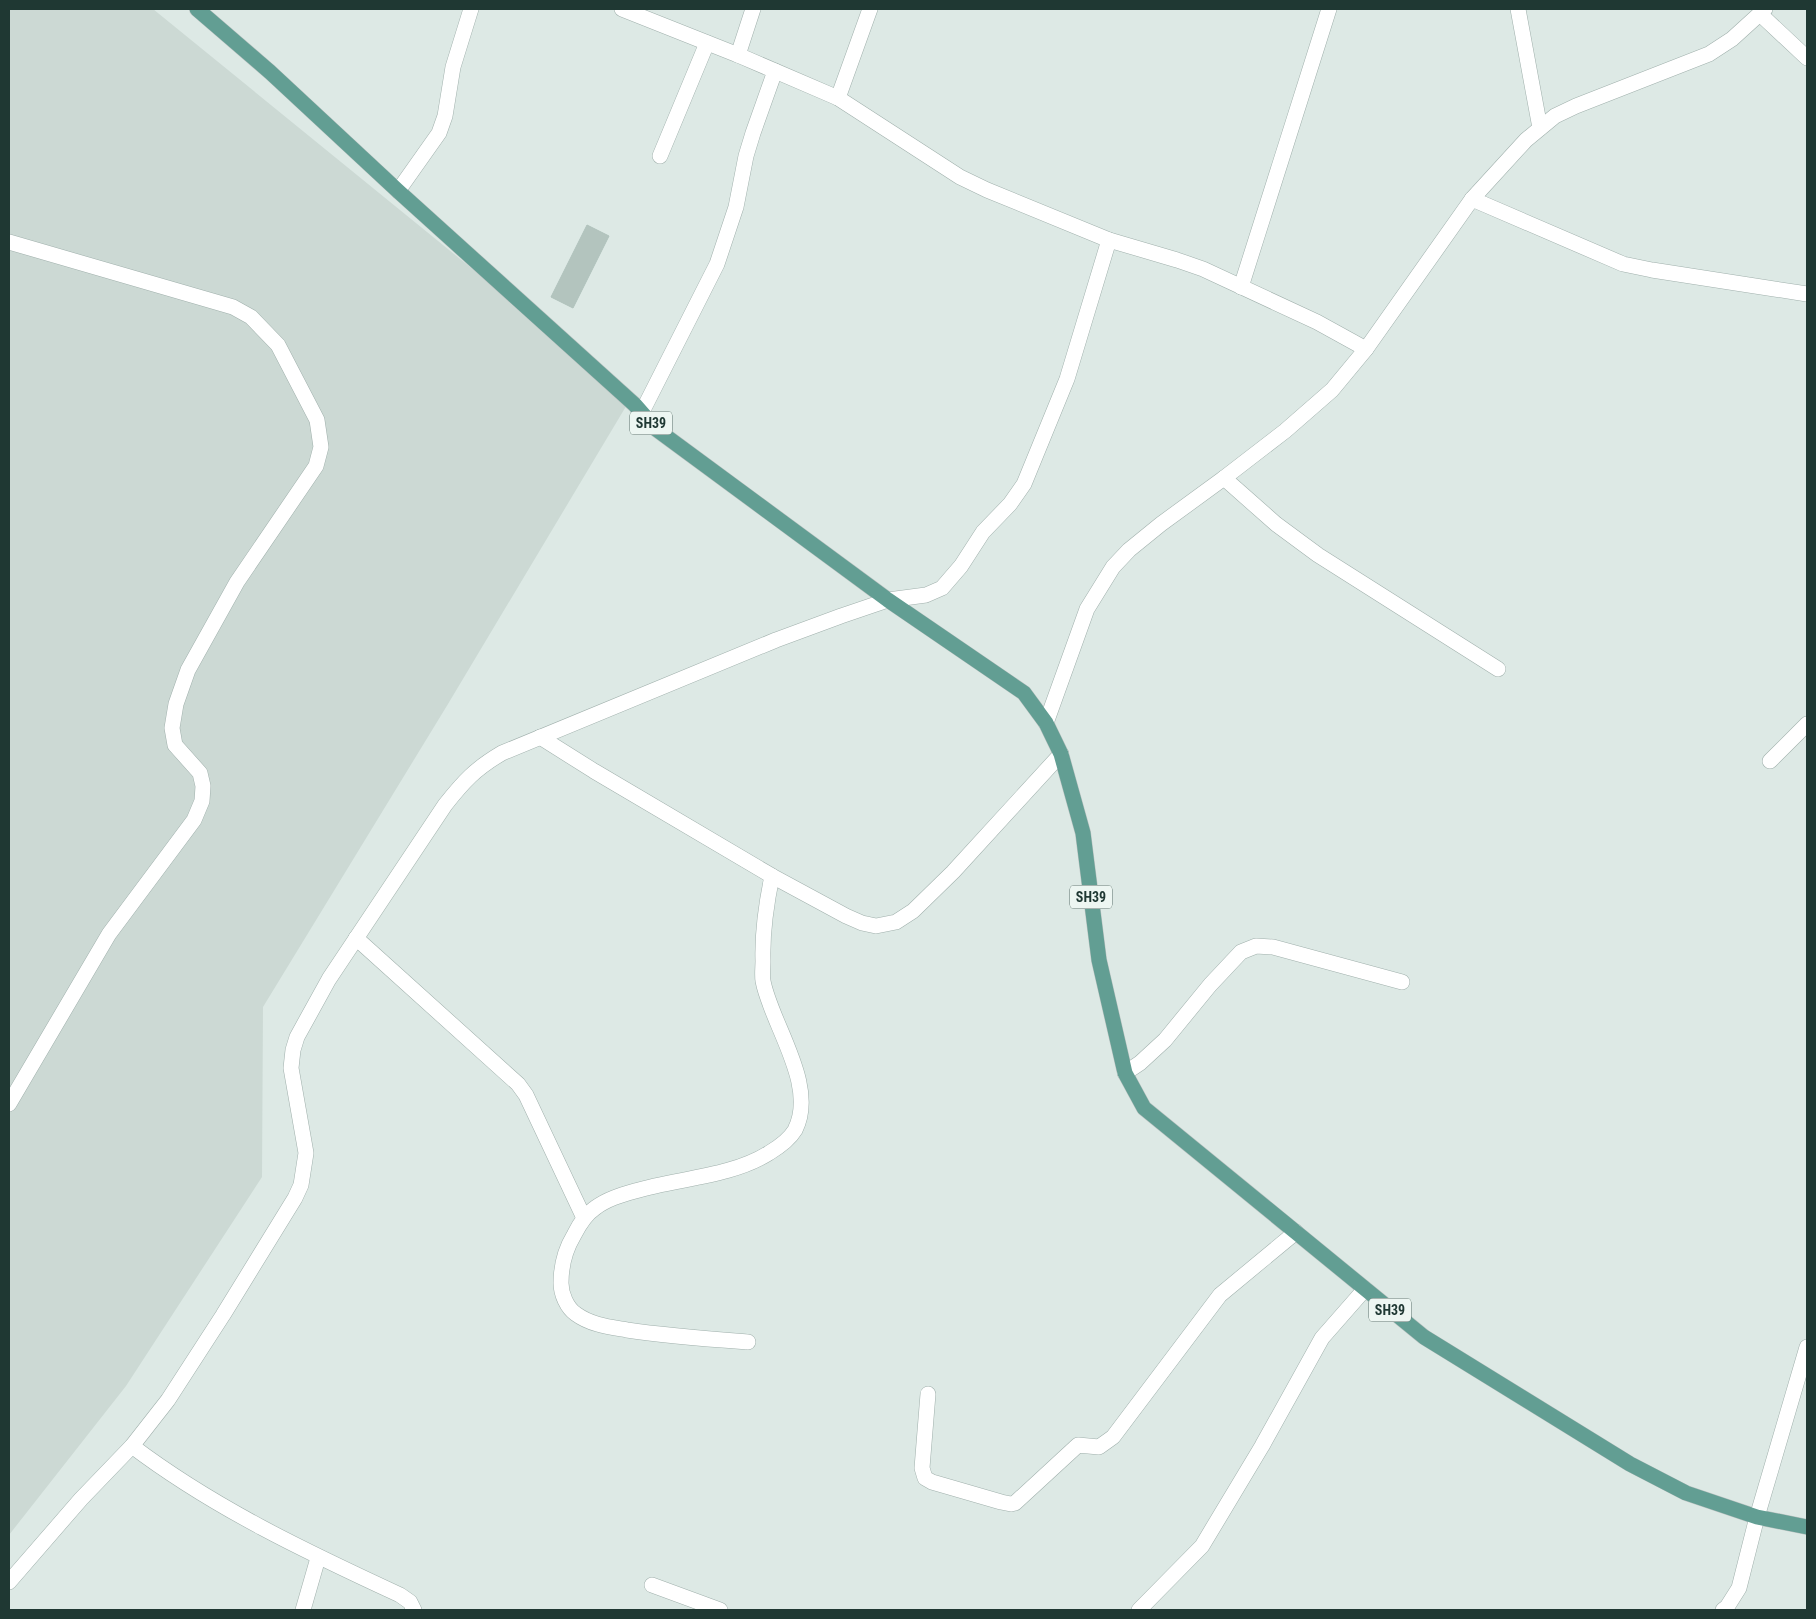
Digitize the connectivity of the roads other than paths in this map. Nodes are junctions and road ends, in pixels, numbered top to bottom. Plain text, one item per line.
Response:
1 (197, 9) edge
2 (471, 9) edge
3 (622, 9) edge
4 (752, 9) edge
5 (870, 9) edge
6 (1329, 9) edge
7 (1518, 9) edge
8 (1762, 11) edge
9 (707, 43) junction
10 (738, 54) junction
11 (1807, 58) edge
12 (775, 71) junction
13 (838, 98) junction
14 (1540, 128) junction
15 (660, 156) dead end
16 (398, 191) junction
17 (1472, 199) junction
18 (1109, 240) junction
19 (9, 242) edge
20 (1241, 287) junction
21 (1807, 294) edge
22 (1366, 349) junction
23 (642, 412) junction
24 (1224, 478) junction
25 (888, 600) junction
26 (1498, 669) dead end
27 (1046, 722) junction
28 (1807, 724) edge
29 (540, 737) junction
30 (1062, 754) junction
31 (1770, 761) dead end
32 (772, 876) junction
33 (356, 938) junction
34 (1402, 982) dead end
35 (1125, 1072) junction
36 (9, 1104) edge
37 (584, 1218) junction
38 (1296, 1232) junction
39 (1365, 1289) junction
40 (748, 1342) dead end
41 (1807, 1348) edge
42 (928, 1394) dead end
43 (132, 1446) junction
44 (1757, 1517) junction
45 (1807, 1527) edge
46 (318, 1558) junction
47 (9, 1582) edge
48 (652, 1585) dead end
49 (303, 1610) edge
50 (414, 1610) edge
51 (720, 1610) edge
52 (1139, 1610) edge
53 (1723, 1610) edge

1 - 16 main road, SH39
2 - 16 street
3 - 9 street
4 - 10 street
5 - 13 street
6 - 20 street
7 - 14 street
8 - 11 street
8 - 14 street
9 - 10 street
9 - 15 street
10 - 12 street
12 - 13 street
12 - 23 street
13 - 18 street
14 - 17 street
16 - 23 main road, SH39
17 - 21 street
17 - 22 street
18 - 20 street
18 - 25 street
19 - 36 street
20 - 22 street
22 - 24 street
23 - 25 main road, SH39
24 - 26 street
24 - 27 street
25 - 27 main road, SH39
25 - 29 street
27 - 30 main road, SH39
28 - 31 street
29 - 32 street
29 - 33 street
30 - 32 street
30 - 35 main road, SH39
32 - 37 street
33 - 37 street
33 - 43 street
34 - 35 street
35 - 38 main road, SH39
37 - 40 street
38 - 39 main road, SH39
38 - 42 street
39 - 44 main road, SH39
39 - 52 street
41 - 44 street
43 - 46 street
43 - 47 street
44 - 45 main road, SH39
44 - 53 street
46 - 49 street
46 - 50 street
48 - 51 street

